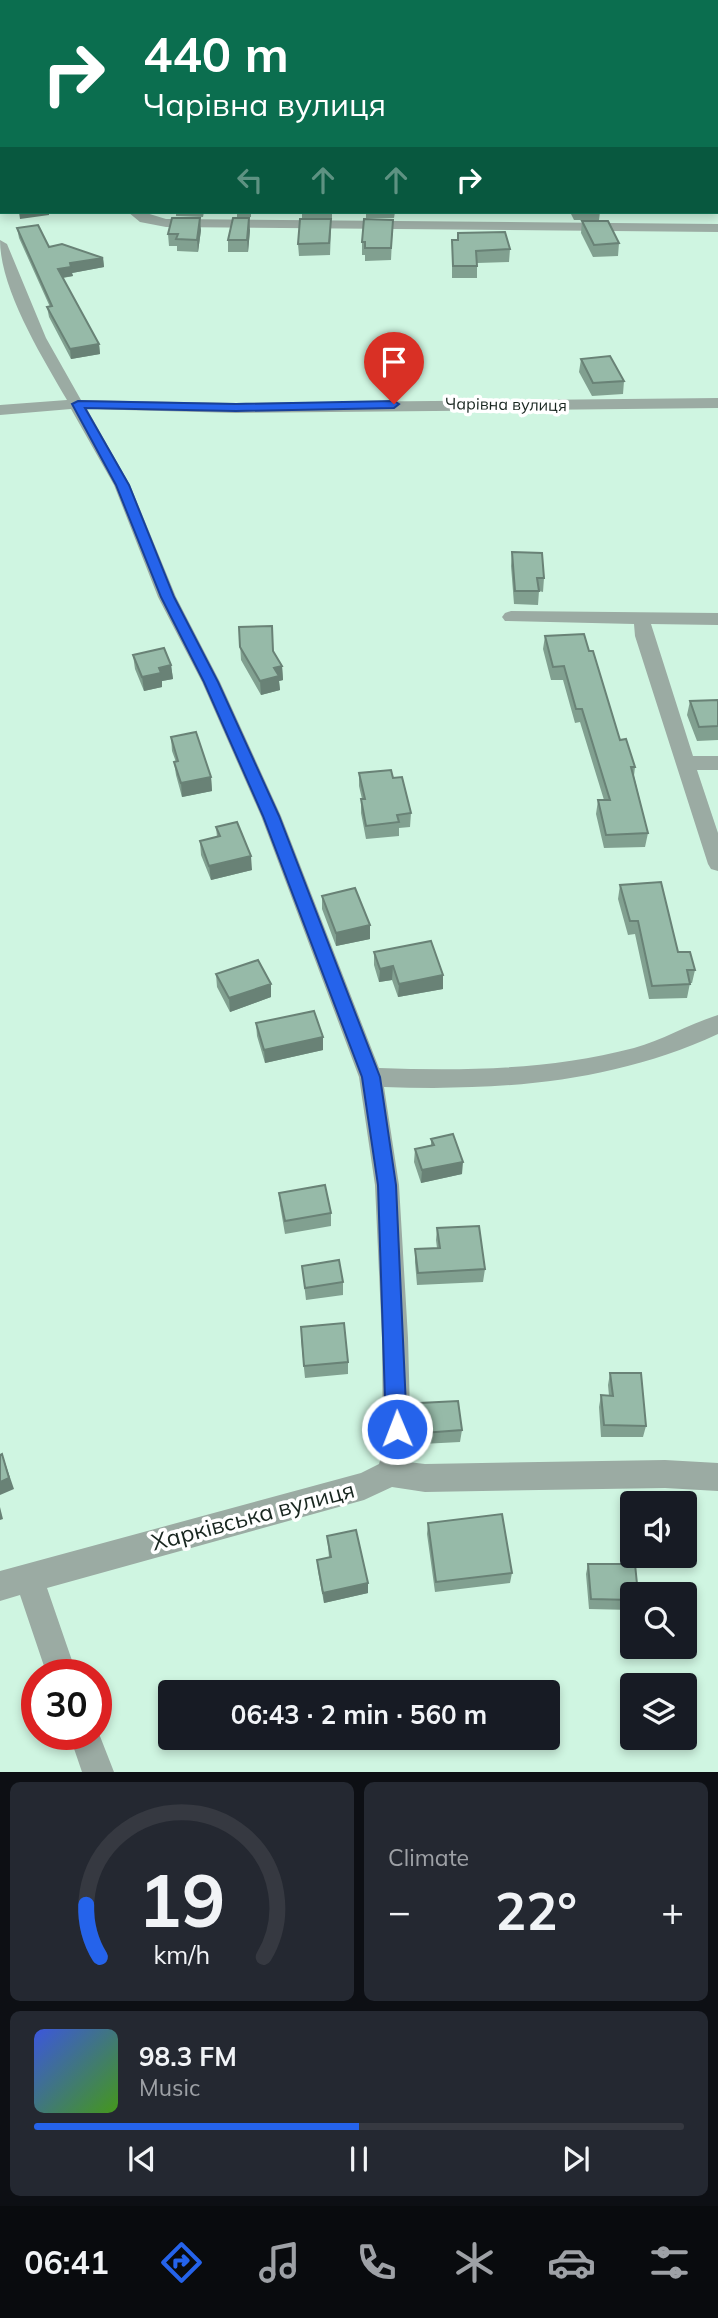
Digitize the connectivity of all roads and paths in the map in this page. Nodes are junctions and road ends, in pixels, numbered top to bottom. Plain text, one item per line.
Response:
1 (137, 214) edge
2 (718, 228) edge
3 (0, 244) edge
4 (718, 403) edge
5 (78, 404) junction
6 (0, 410) edge
7 (511, 617) dead end
8 (718, 619) edge
9 (642, 620) junction
10 (684, 763) junction
11 (718, 763) edge
12 (718, 864) edge
13 (718, 1024) edge
14 (371, 1077) junction
15 (391, 1473) junction
16 (718, 1477) edge
17 (29, 1578) junction
18 (0, 1587) edge
19 (57, 1659) edge
20 (90, 1750) edge
21 (98, 1772) edge

1 - 2 street
3 - 5 street
4 - 5 street, Чарівна вулиця
5 - 6 street, Чарівна вулиця
5 - 14 street
7 - 9 street
8 - 9 street
9 - 10 street
10 - 11 street
10 - 12 street
13 - 14 street
14 - 15 street
15 - 16 street
15 - 17 street, Харківська вулиця
17 - 18 street, Харківська вулиця
17 - 19 street
20 - 21 street

